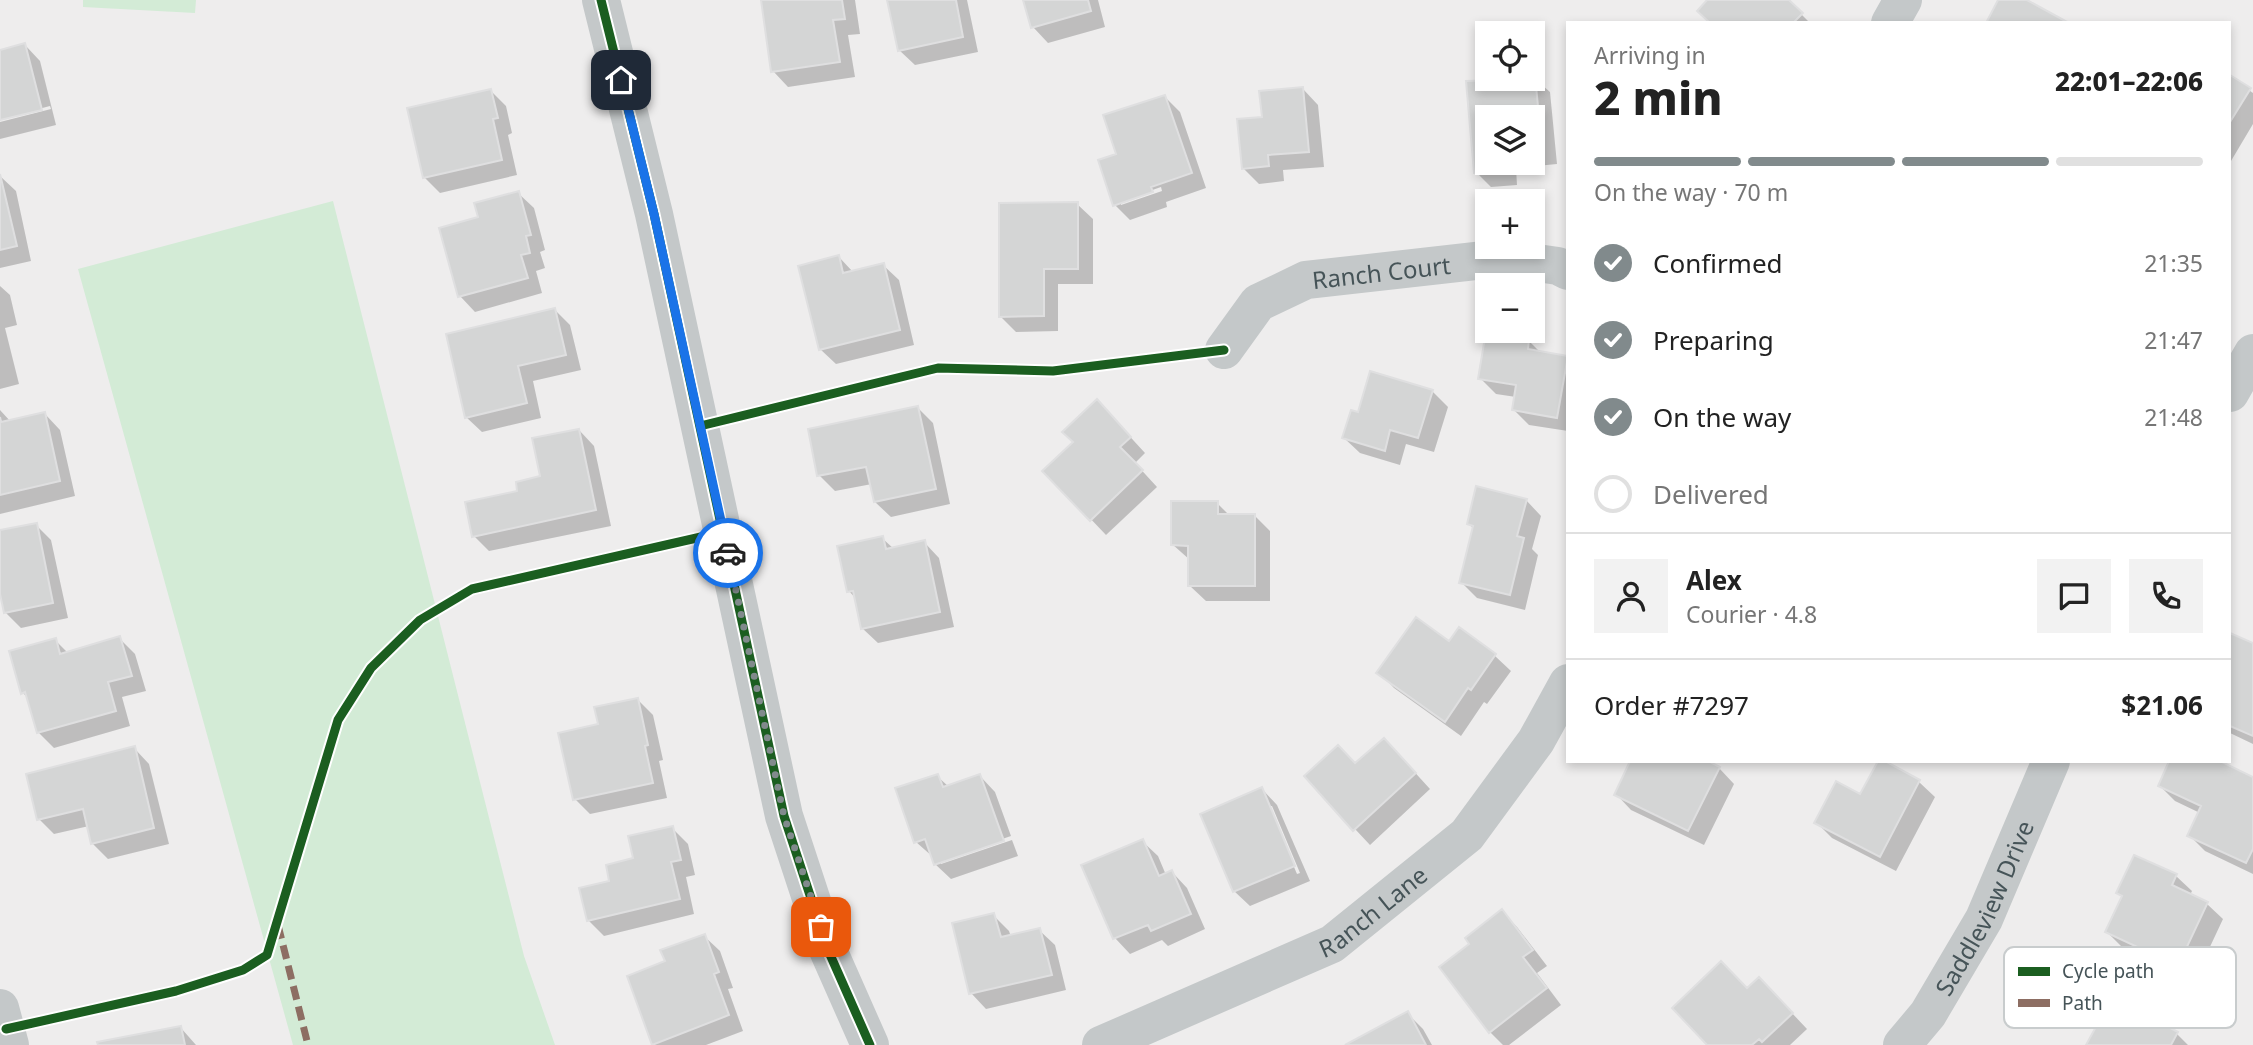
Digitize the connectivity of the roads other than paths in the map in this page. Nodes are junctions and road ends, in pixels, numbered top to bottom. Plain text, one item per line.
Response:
1 (601, 0) edge
2 (1903, 0) edge
3 (1891, 21) edge
4 (1566, 270) edge
5 (1224, 350) dead end
6 (2253, 353) edge
7 (2231, 391) edge
8 (1566, 687) edge
9 (2050, 763) edge
10 (0, 1008) edge
11 (10, 1045) edge
12 (870, 1045) edge
13 (1101, 1045) edge
14 (1902, 1045) edge

1 - 12 street
2 - 3 street
4 - 5 street, Ranch Court
6 - 7 street
8 - 13 street, Ranch Lane
9 - 14 street, Saddleview Drive
10 - 11 street

